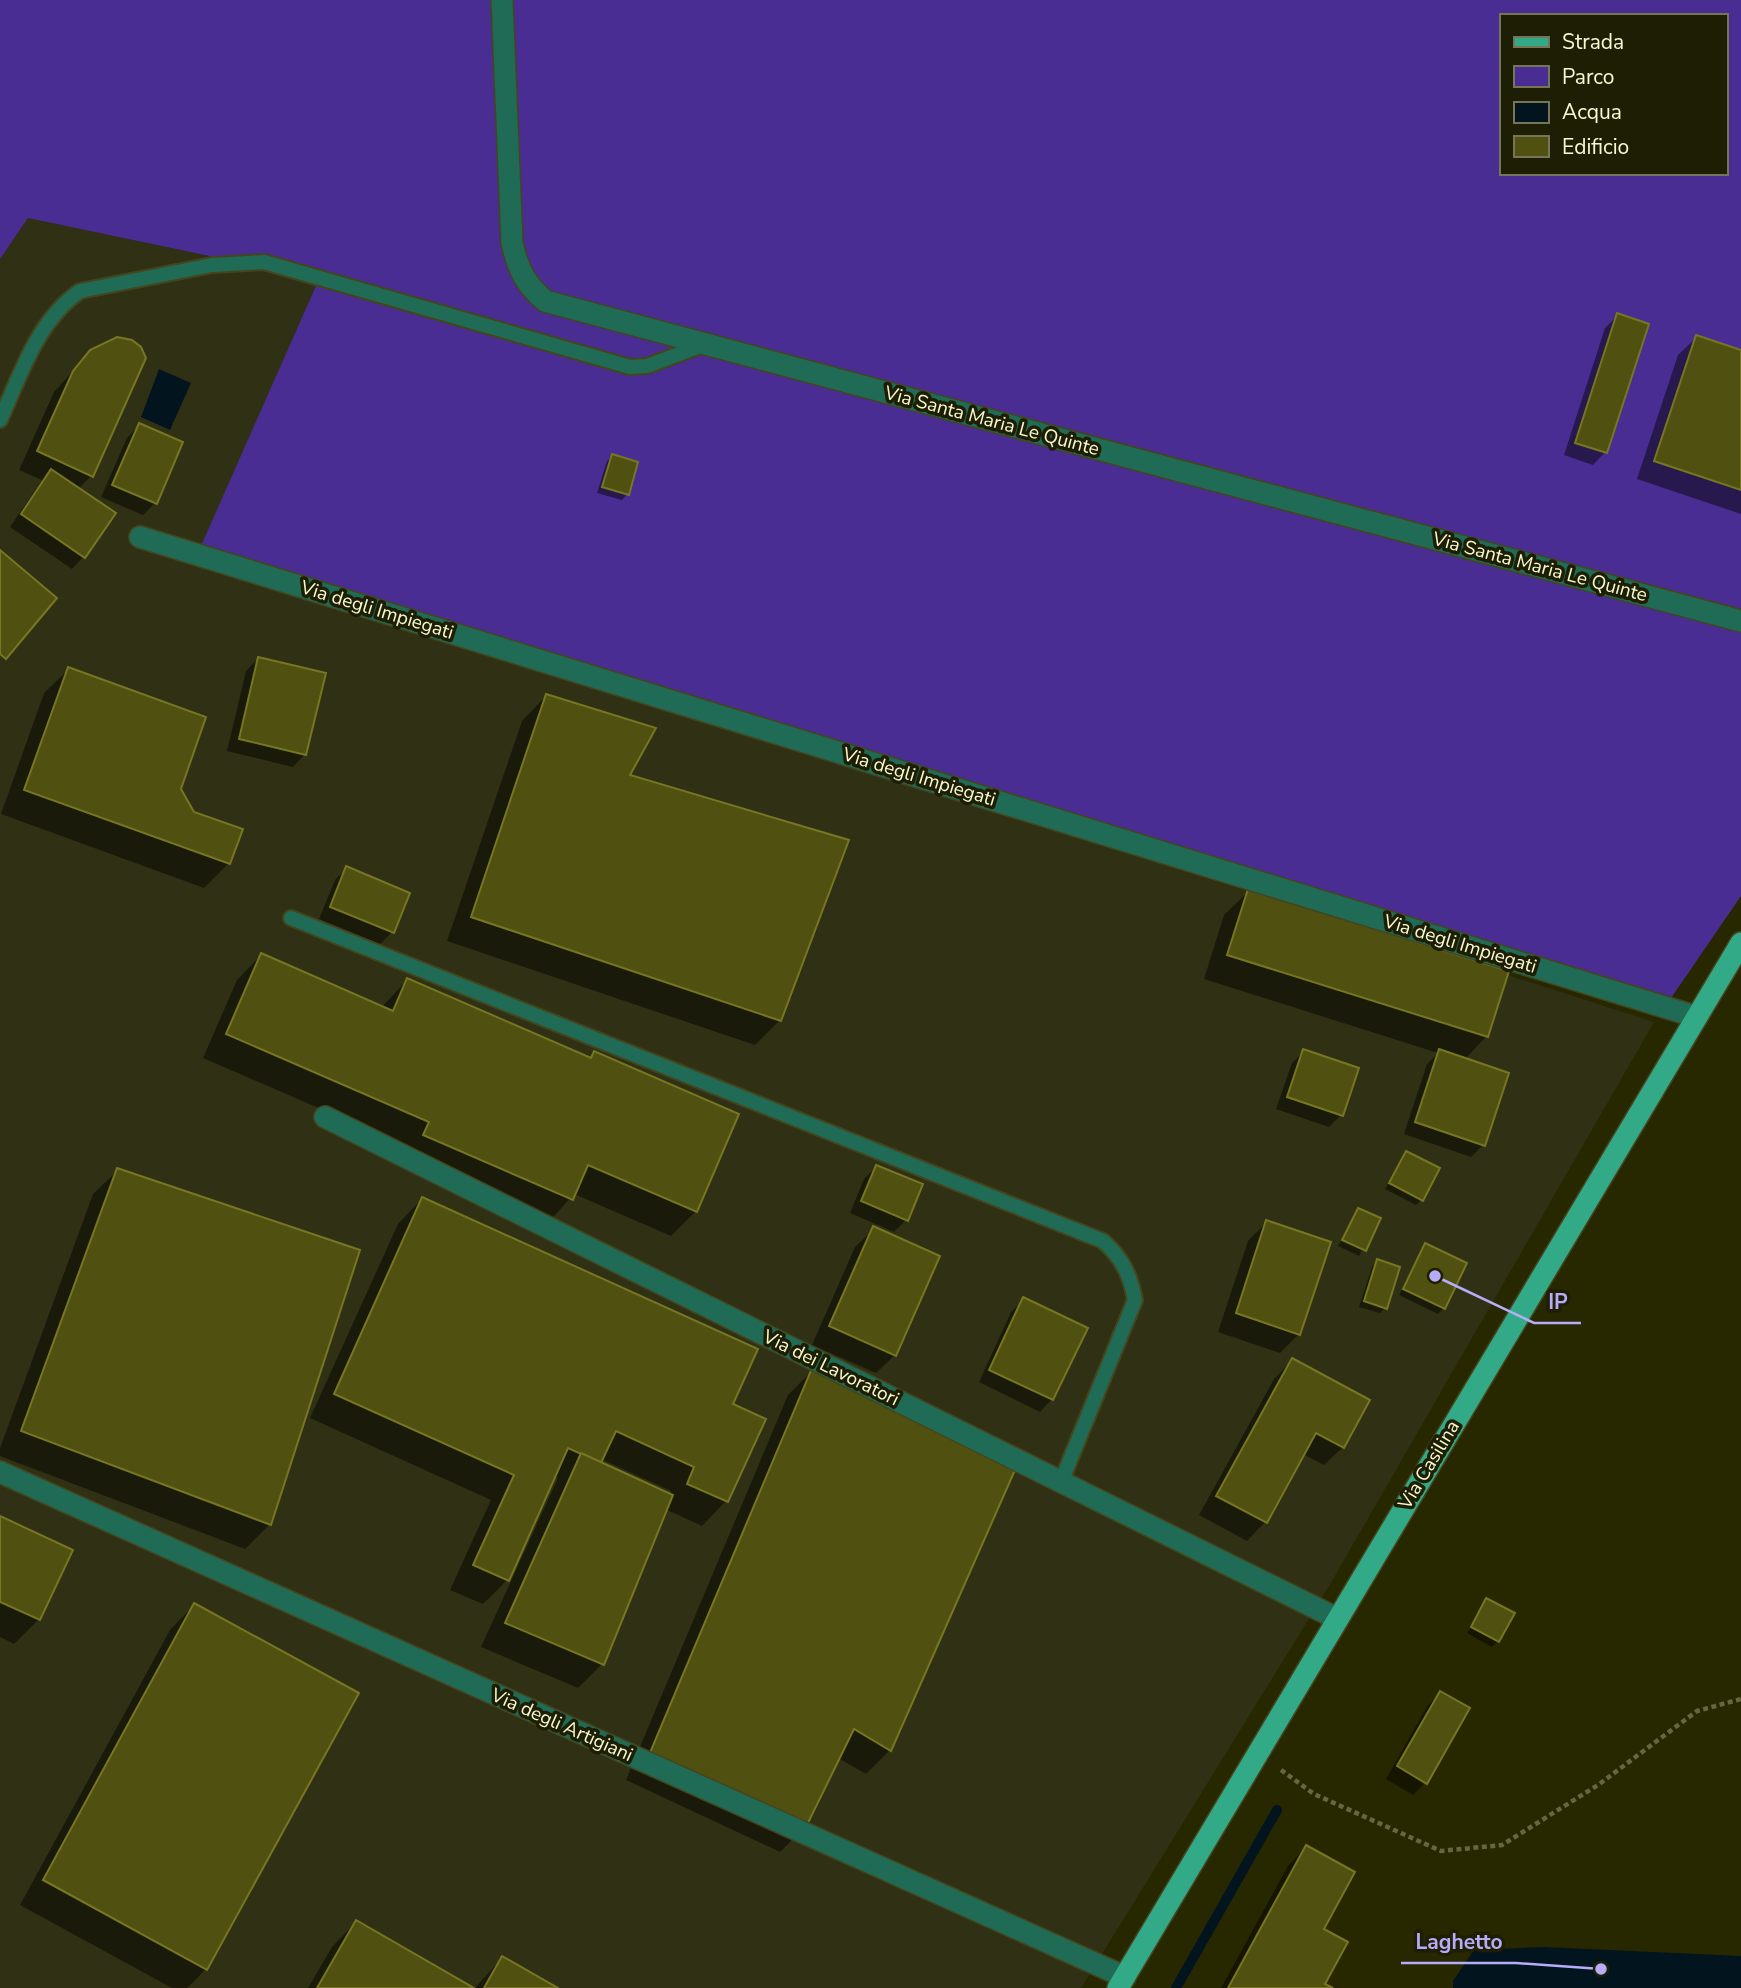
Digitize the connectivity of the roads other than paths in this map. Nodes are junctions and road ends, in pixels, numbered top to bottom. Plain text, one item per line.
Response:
1 (502, 0) edge
2 (703, 345) junction
3 (0, 420) edge
4 (140, 537) dead end
5 (1741, 621) edge
6 (291, 918) dead end
7 (1741, 943) edge
8 (1697, 1017) junction
9 (325, 1116) dead end
10 (0, 1472) edge
11 (1061, 1482) junction
12 (1338, 1619) junction
13 (1121, 1982) edge

1 - 2 street, Via Santa Maria Le Quinte
2 - 3 lane
2 - 5 street, Via Santa Maria Le Quinte
4 - 8 street, Via degli Impiegati
6 - 11 lane
7 - 8 main road, Via Casilina
8 - 12 main road, Via Casilina
9 - 11 street, Via dei Lavoratori
10 - 13 street, Via degli Artigiani
11 - 12 street, Via dei Lavoratori
12 - 13 main road, Via Casilina

